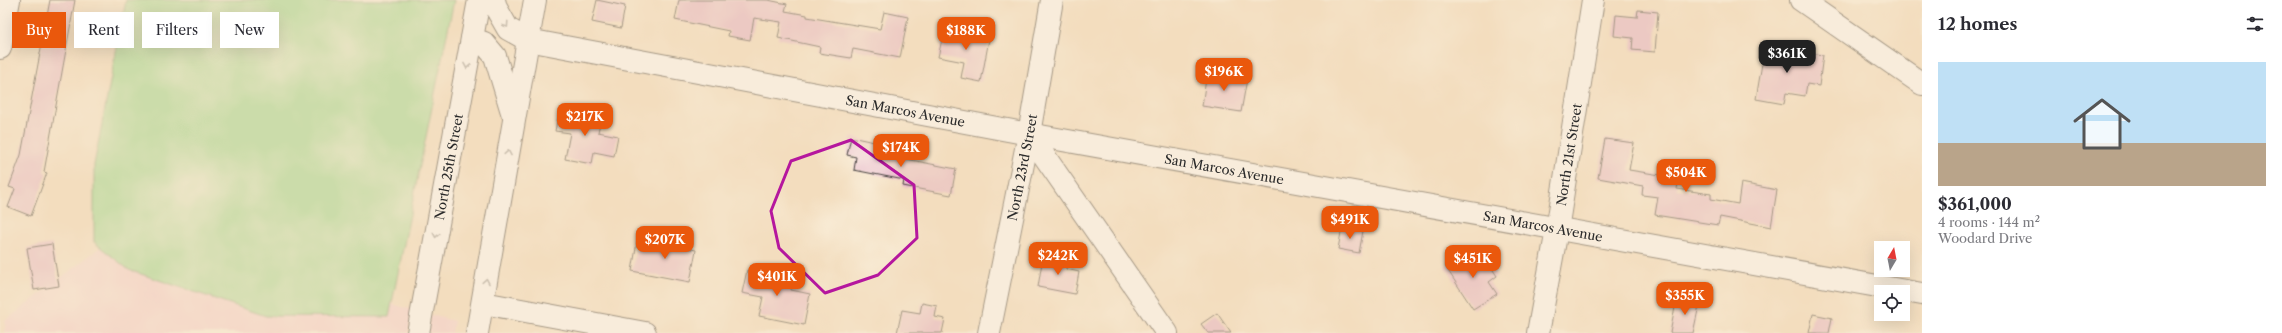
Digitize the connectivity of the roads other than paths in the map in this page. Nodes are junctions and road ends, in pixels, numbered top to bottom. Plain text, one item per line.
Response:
1 (9, 0) edge
2 (479, 0) edge
3 (494, 0) edge
4 (535, 0) edge
5 (1052, 0) edge
6 (1593, 0) edge
7 (1801, 0) edge
8 (472, 39) junction
9 (528, 40) junction
10 (0, 48) edge
11 (1922, 84) edge
12 (514, 121) junction
13 (1029, 134) junction
14 (1557, 230) junction
15 (1922, 294) edge
16 (483, 303) junction
17 (418, 333) edge
18 (477, 333) edge
19 (645, 333) edge
20 (989, 333) edge
21 (1167, 333) edge
22 (1538, 333) edge

1 - 10 street
2 - 8 street, North 25th Street
3 -> 9 street, San Marcos Avenue
4 - 9 street
5 - 13 street, North 23rd Street
6 - 14 street, North 21st Street
7 - 11 street
8 - 12 street
8 -> 17 street, North 25th Street
9 - 12 street
9 - 13 street, San Marcos Avenue
16 -> 12 street
13 - 14 street, San Marcos Avenue
13 - 20 street, North 23rd Street
13 - 21 street
14 - 15 street, San Marcos Avenue
14 - 22 street, North 21st Street
16 - 18 street
16 - 19 street

